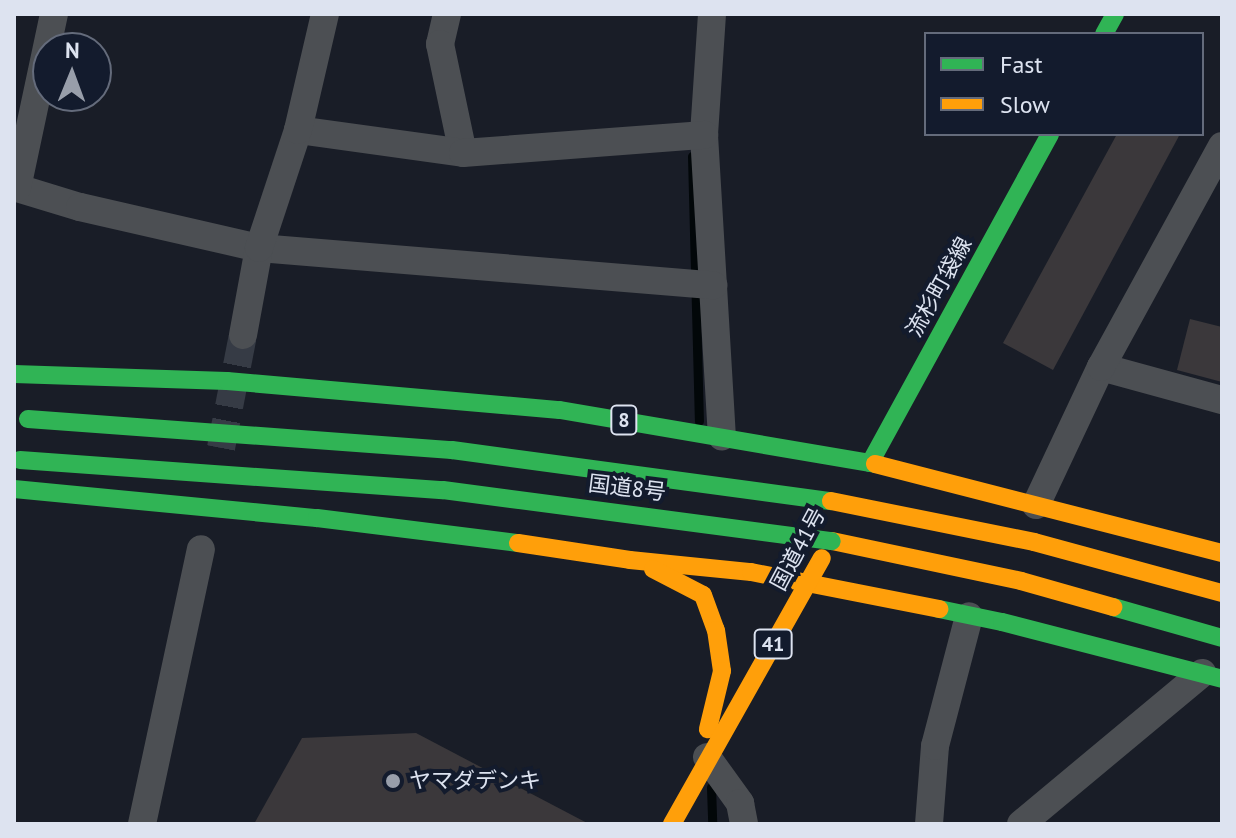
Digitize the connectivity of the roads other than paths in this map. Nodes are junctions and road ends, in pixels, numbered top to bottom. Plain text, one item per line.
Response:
1 (54, 14) edge
2 (325, 14) edge
3 (447, 14) edge
4 (712, 14) edge
5 (1115, 14) edge
6 (1105, 32) edge
7 (298, 130) junction
8 (704, 135) junction
9 (1049, 136) edge
10 (1222, 146) edge
11 (463, 153) junction
12 (16, 187) edge
13 (259, 248) junction
14 (713, 285) junction
15 (243, 335) tunnel mouth
16 (1101, 367) junction
17 (14, 374) edge
18 (1222, 400) edge
19 (21, 419) edge
20 (722, 436) junction
21 (17, 460) edge
22 (864, 476) junction
23 (14, 489) edge
24 (1036, 505) junction
25 (201, 549) dead end
26 (1222, 553) edge
27 (630, 560) junction
28 (809, 583) junction
29 (1222, 593) edge
30 (969, 616) junction
31 (1222, 638) edge
32 (1212, 676) edge
33 (702, 768) junction
34 (142, 824) edge
35 (672, 824) edge
36 (744, 824) edge
37 (929, 824) edge
38 (1021, 824) edge

1 - 12 street
2 - 7 street
3 - 11 street
4 - 8 street
5 - 6 main road
7 - 11 street
7 - 13 street
8 - 11 street
8 - 14 street
9 - 22 main road, 流杉町袋線
10 - 16 street
12 - 13 street
13 - 14 street
13 - 15 street
14 - 20 street
16 - 18 street
16 - 24 street
17 - 20 main road, 8
19 - 29 main road, 国道8号, bridge
20 - 22 main road, 8
21 - 31 main road, 国道8号, bridge
22 - 24 main road, 8
22 - 28 main road, 国道41号 / 41
23 - 27 main road
24 - 26 main road, 8
25 - 34 street
27 - 28 main road
27 - 33 main road
28 - 30 main road
28 - 33 main road, 国道41号 / 41
30 - 32 main road
30 - 37 street
32 - 38 street
33 - 35 main road, 国道41号 / 41
33 - 36 street

